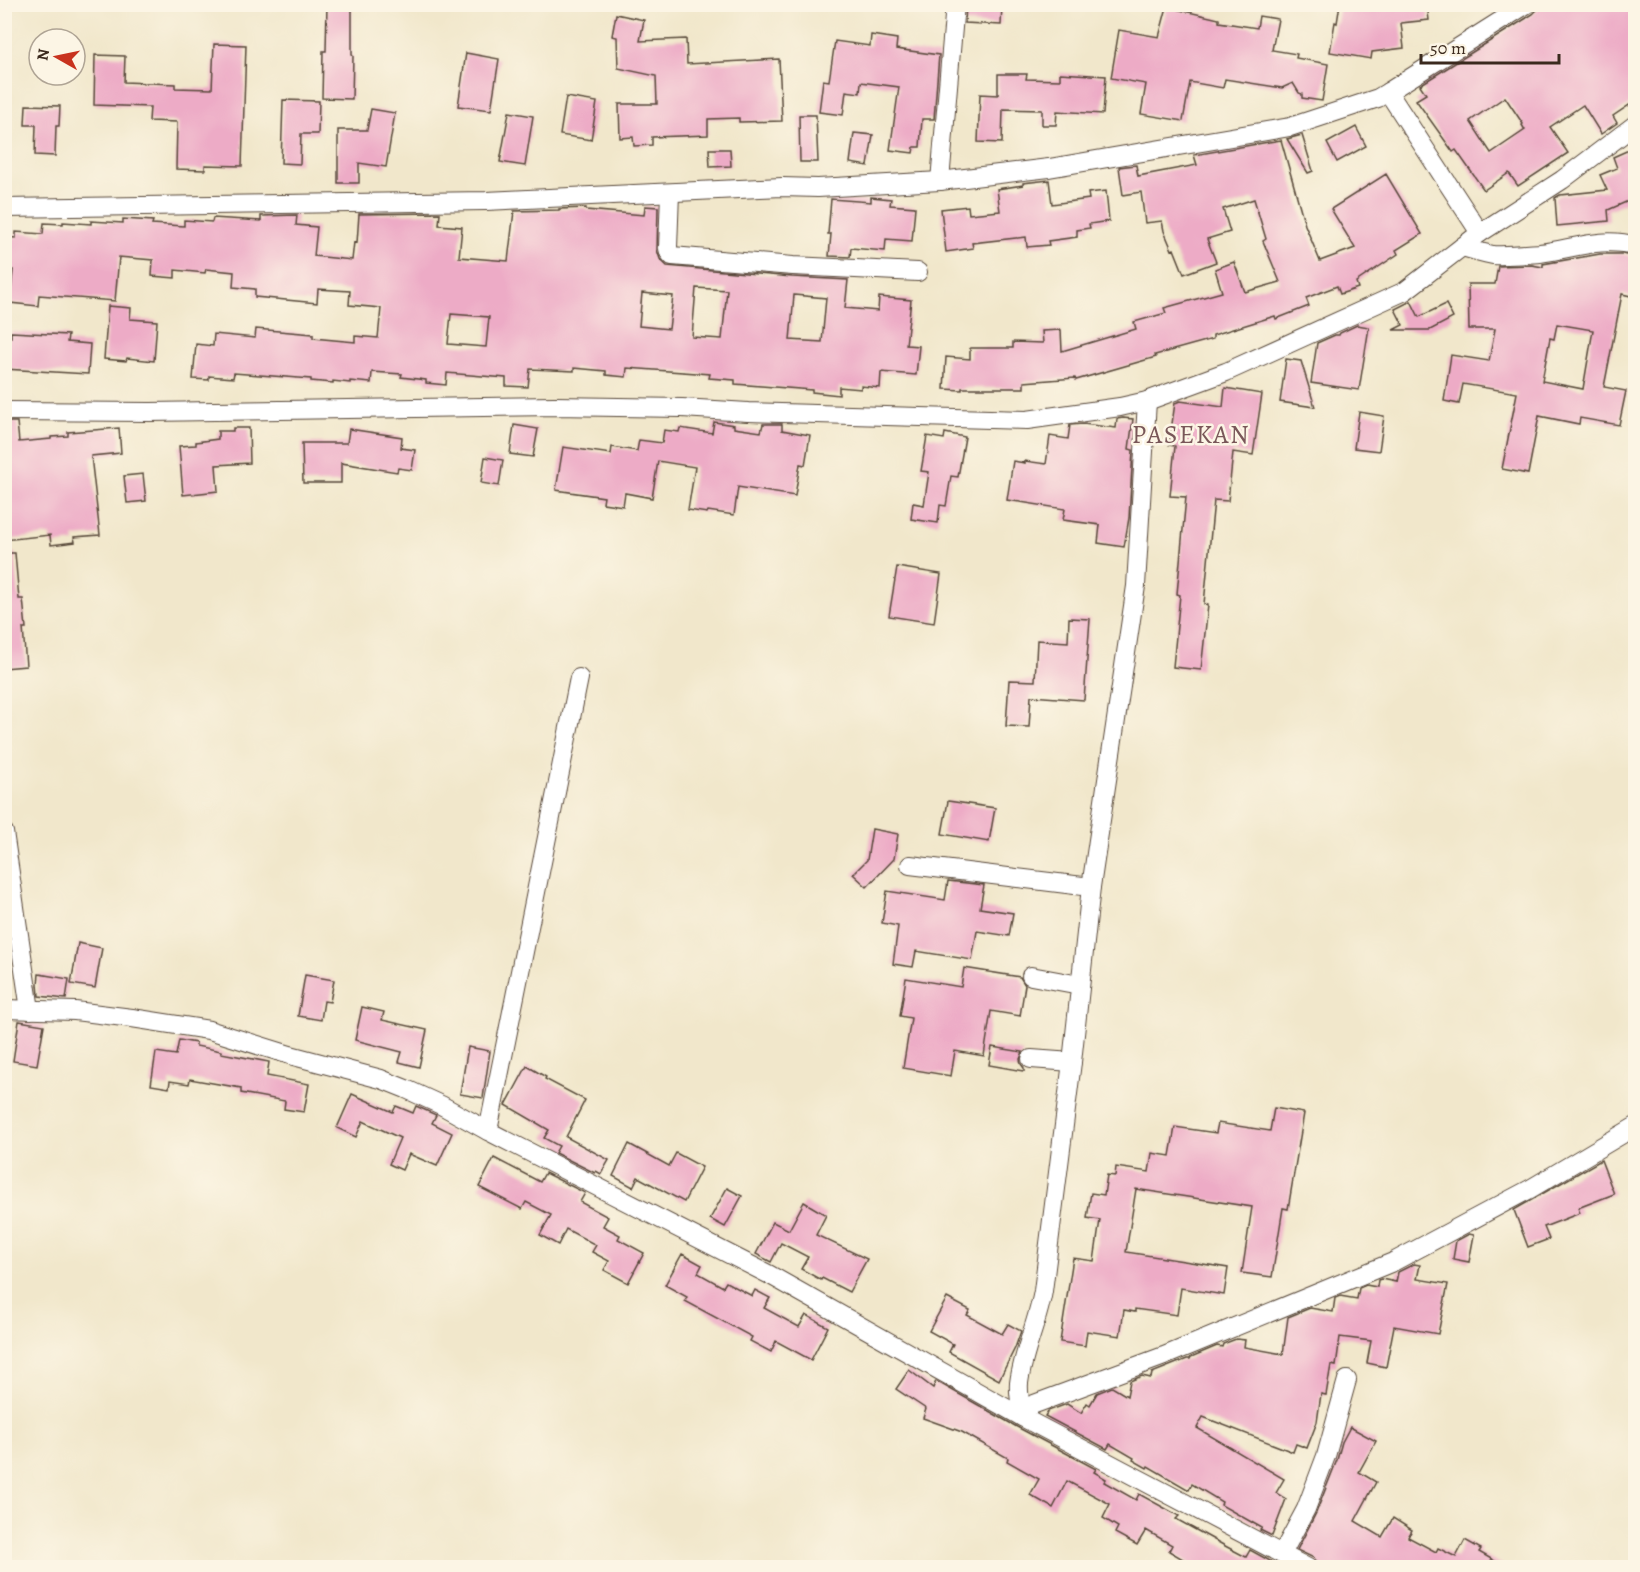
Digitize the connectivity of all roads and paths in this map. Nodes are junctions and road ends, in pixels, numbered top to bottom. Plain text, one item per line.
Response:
1 (955, 4) edge
2 (1527, 4) edge
3 (1388, 92) junction
4 (1635, 124) edge
5 (940, 181) junction
6 (670, 193) junction
7 (4, 208) edge
8 (1480, 233) junction
9 (1635, 246) edge
10 (1462, 247) junction
11 (918, 272) dead end
12 (1147, 401) junction
13 (4, 411) edge
14 (579, 678) dead end
15 (4, 832) edge
16 (910, 865) dead end
17 (1091, 887) junction
18 (1031, 976) dead end
19 (1080, 985) junction
20 (4, 1009) edge
21 (30, 1010) junction
22 (1030, 1059) dead end
23 (1072, 1062) junction
24 (1635, 1126) edge
25 (488, 1131) junction
26 (1347, 1380) dead end
27 (1022, 1413) junction
28 (1282, 1554) junction
29 (1308, 1568) edge

1 - 5 street
2 - 3 street
3 - 5 street
3 - 8 street
4 - 8 street
5 - 6 street
6 - 7 street
6 - 11 street
8 - 10 street
9 - 10 street
10 - 12 street
12 - 13 street
12 - 17 street
14 - 25 street
15 - 21 street
16 - 17 street
17 - 19 street
18 - 19 street
19 - 23 street
20 - 21 street
21 - 25 street
22 - 23 street
23 - 27 street
24 - 27 street
25 - 27 street
26 - 28 street
27 - 28 street
28 - 29 street

